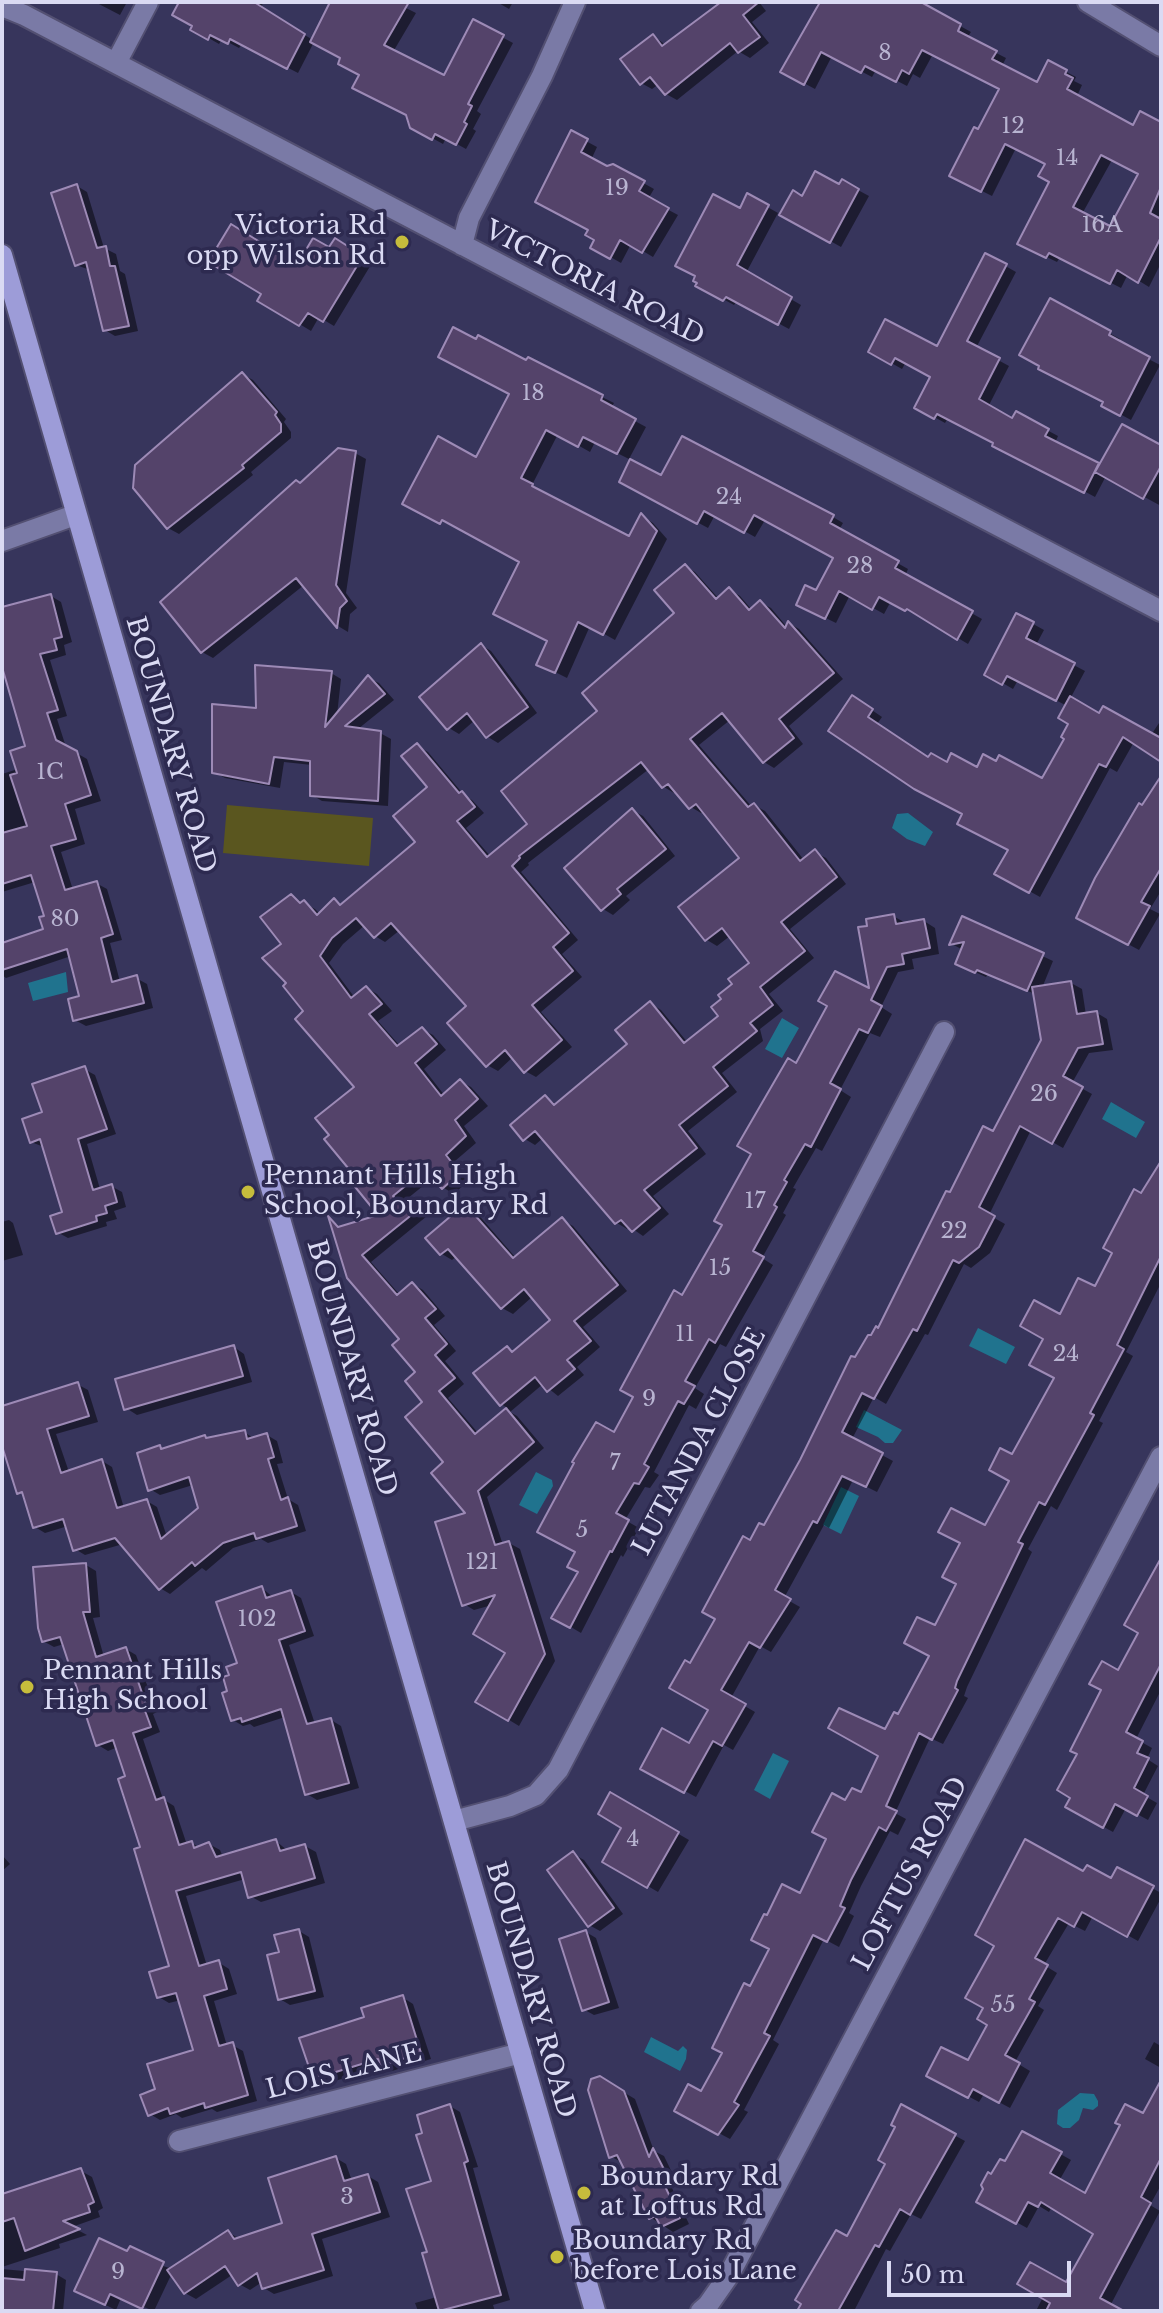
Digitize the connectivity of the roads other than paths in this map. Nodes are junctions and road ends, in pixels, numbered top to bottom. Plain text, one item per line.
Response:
1 (148, 2) edge
2 (575, 2) edge
3 (1088, 2) edge
4 (2, 6) edge
5 (1161, 46) edge
6 (116, 63) junction
7 (462, 245) junction
8 (2, 255) edge
9 (75, 515) junction
10 (2, 541) edge
11 (1161, 611) edge
12 (944, 1032) dead end
13 (1161, 1457) edge
14 (454, 1821) junction
15 (521, 2053) junction
16 (179, 2141) dead end
17 (595, 2311) edge
18 (701, 2311) edge

1 - 6 street
2 - 7 street
3 - 5 street
4 - 6 street, VICTORIA ROAD
6 - 7 street, VICTORIA ROAD
7 - 11 street, VICTORIA ROAD
8 - 9 main road, BOUNDARY ROAD
9 - 10 street
9 - 14 main road, BOUNDARY ROAD
12 - 14 street, LUTANDA CLOSE
13 - 18 street, LOFTUS ROAD
14 - 15 main road, BOUNDARY ROAD
15 - 16 street, LOIS LANE
15 - 17 main road, BOUNDARY ROAD

